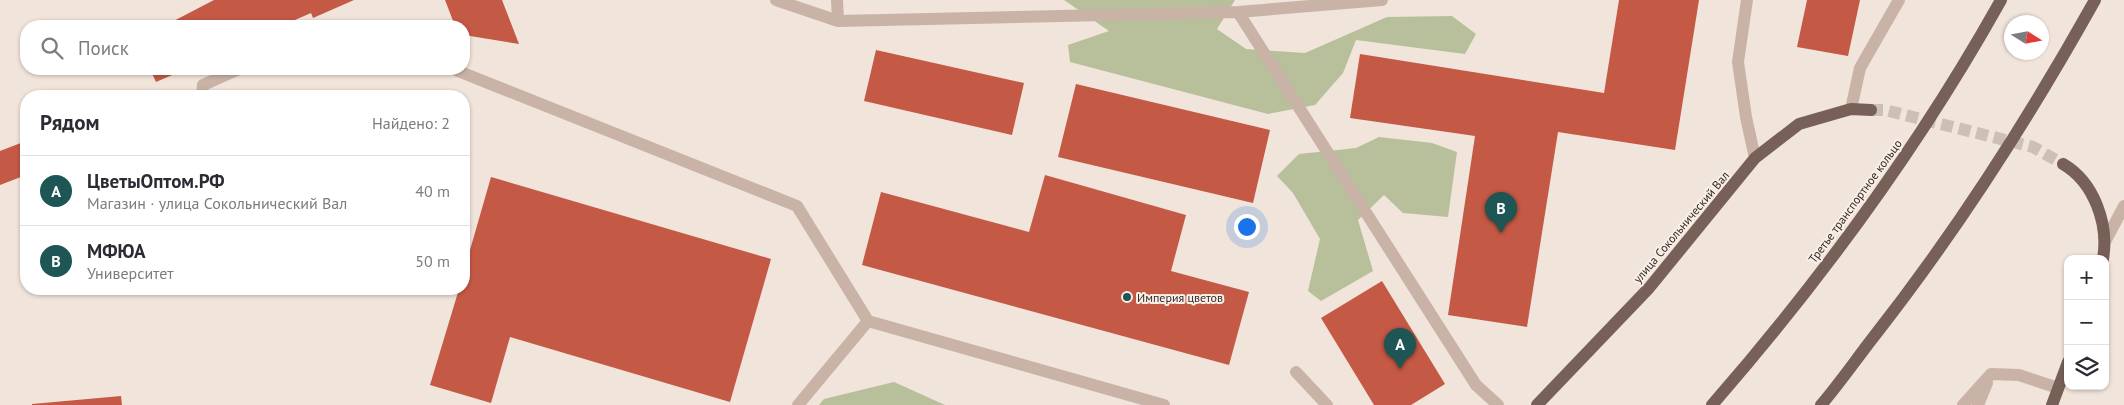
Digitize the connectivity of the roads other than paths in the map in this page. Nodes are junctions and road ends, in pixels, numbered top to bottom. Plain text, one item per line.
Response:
1 (776, 0) edge
2 (837, 0) edge
3 (1382, 0) edge
4 (1747, 0) edge
5 (1899, 0) edge
6 (2001, 0) edge
7 (2095, 0) edge
8 (1238, 12) junction
9 (838, 21) junction
10 (226, 75) edge
11 (469, 75) edge
12 (203, 90) edge
13 (1851, 109) junction
14 (1870, 110) tunnel mouth
15 (1755, 158) junction
16 (2063, 164) tunnel mouth
17 (2124, 206) edge
18 (2106, 240) junction
19 (2104, 255) edge
20 (868, 321) junction
21 (1296, 372) dead end
22 (2064, 372) edge
23 (1990, 374) junction
24 (2058, 388) junction
25 (798, 405) edge
26 (1164, 405) edge
27 (1327, 405) edge
28 (1498, 405) edge
29 (1537, 405) edge
30 (1712, 405) edge
31 (1821, 405) edge
32 (1963, 405) edge
33 (1978, 405) edge
34 (2052, 405) edge

1 - 9 lane
2 - 9 lane
3 - 8 lane
4 - 15 lane
5 - 13 lane
6 - 30 main road, Третье транспортное кольцо, bridge
7 - 31 main road, bridge
8 - 9 lane
8 - 28 lane
10 - 12 lane
11 - 20 lane
13 - 14 main road, улица Сокольнический Вал
13 - 15 main road, улица Сокольнический Вал
15 - 29 main road, улица Сокольнический Вал
16 - 18 main road
17 - 18 lane
18 - 19 main road
20 - 25 lane
20 - 26 lane
21 - 27 lane
22 - 24 main road
23 - 24 lane
23 - 32 lane
23 - 33 lane
24 - 34 main road

